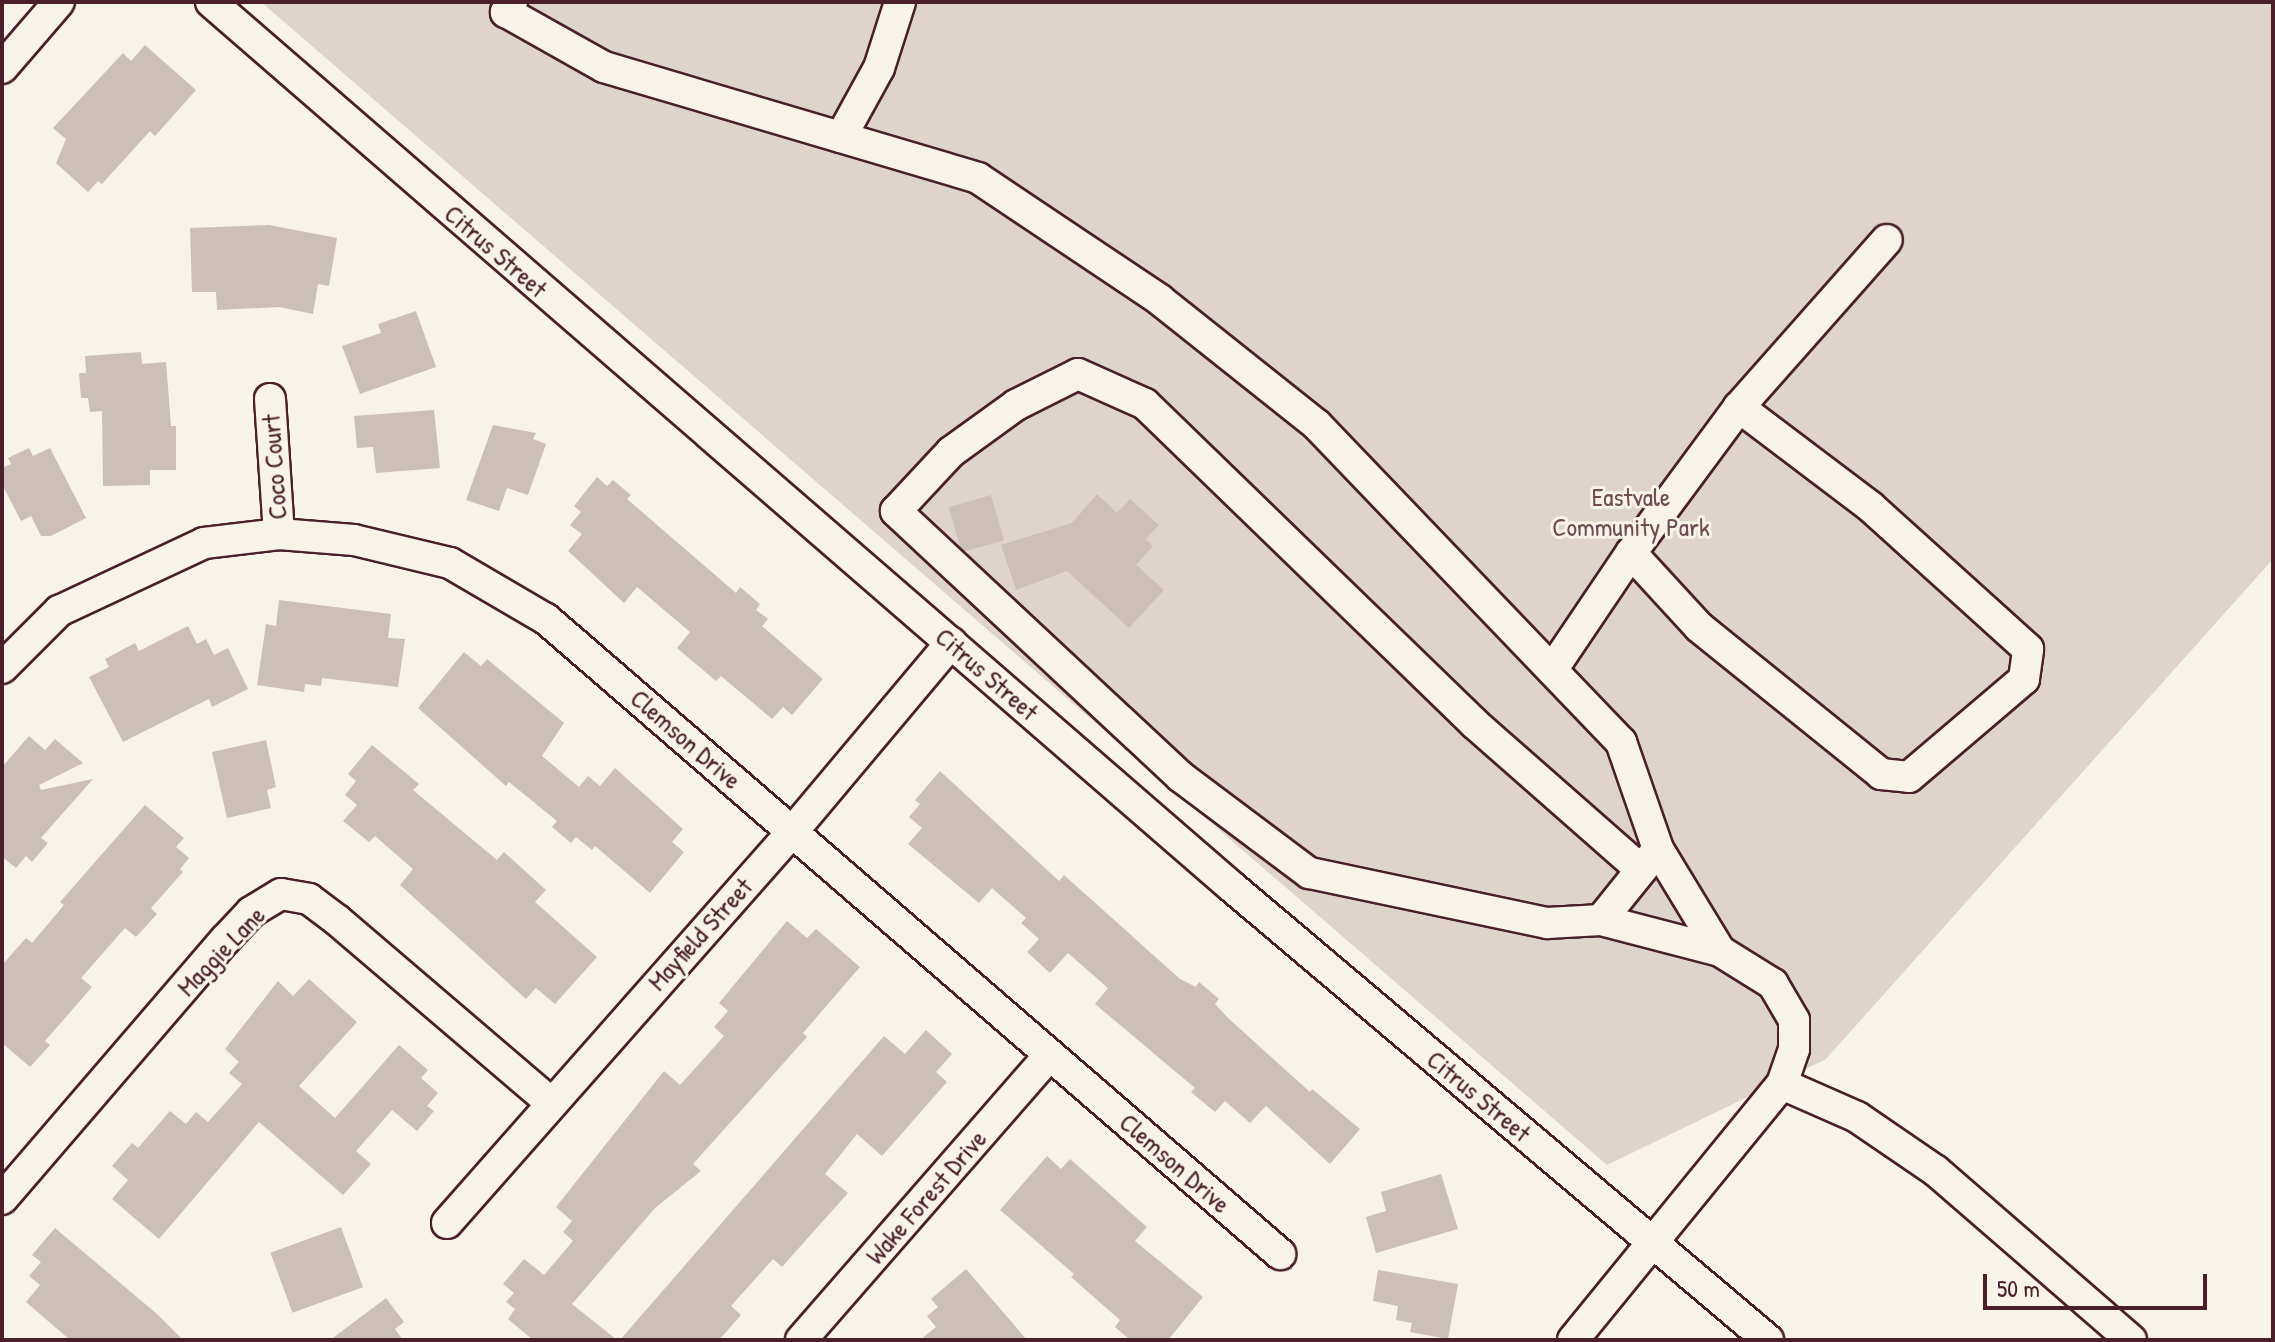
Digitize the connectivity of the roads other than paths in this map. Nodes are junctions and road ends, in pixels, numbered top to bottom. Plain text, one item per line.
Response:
1 (59, 2) edge
2 (211, 2) edge
3 (512, 2) edge
4 (900, 2) edge
5 (2, 68) edge
6 (841, 137) junction
7 (1887, 240) dead end
8 (270, 399) dead end
9 (1739, 407) junction
10 (279, 534) junction
11 (1631, 553) junction
12 (951, 643) junction
13 (2, 668) edge
14 (1552, 670) junction
15 (793, 831) junction
16 (1649, 859) junction
17 (1601, 920) junction
18 (1720, 951) junction
19 (1050, 1055) junction
20 (1782, 1084) junction
21 (550, 1102) junction
22 (2, 1199) edge
23 (447, 1223) dead end
24 (1656, 1244) junction
25 (1280, 1254) dead end
26 (819, 1334) edge
27 (1573, 1340) edge
28 (1768, 1340) edge
29 (2131, 1340) edge

1 - 5 street
2 - 12 street, Citrus Street
3 - 6 street
4 - 6 street
6 - 14 street
7 - 9 street
8 - 10 street, Coco Court
9 - 11 street
9 - 11 street
10 - 13 street, Clemson Drive
10 - 15 street, Clemson Drive
11 - 14 street
12 - 15 street, Mayfield Street
12 - 24 street, Citrus Street
14 - 16 street
15 - 19 street, Clemson Drive
15 - 21 street, Mayfield Street
16 - 17 street
16 - 17 street
16 - 18 street
17 - 18 street
18 - 20 street
19 - 25 street, Clemson Drive
19 - 26 street, Wake Forest Drive
20 - 24 street
20 - 29 street
21 - 22 street, Maggie Lane
21 - 23 street, Mayfield Street
24 - 27 street
24 - 28 street, Citrus Street

